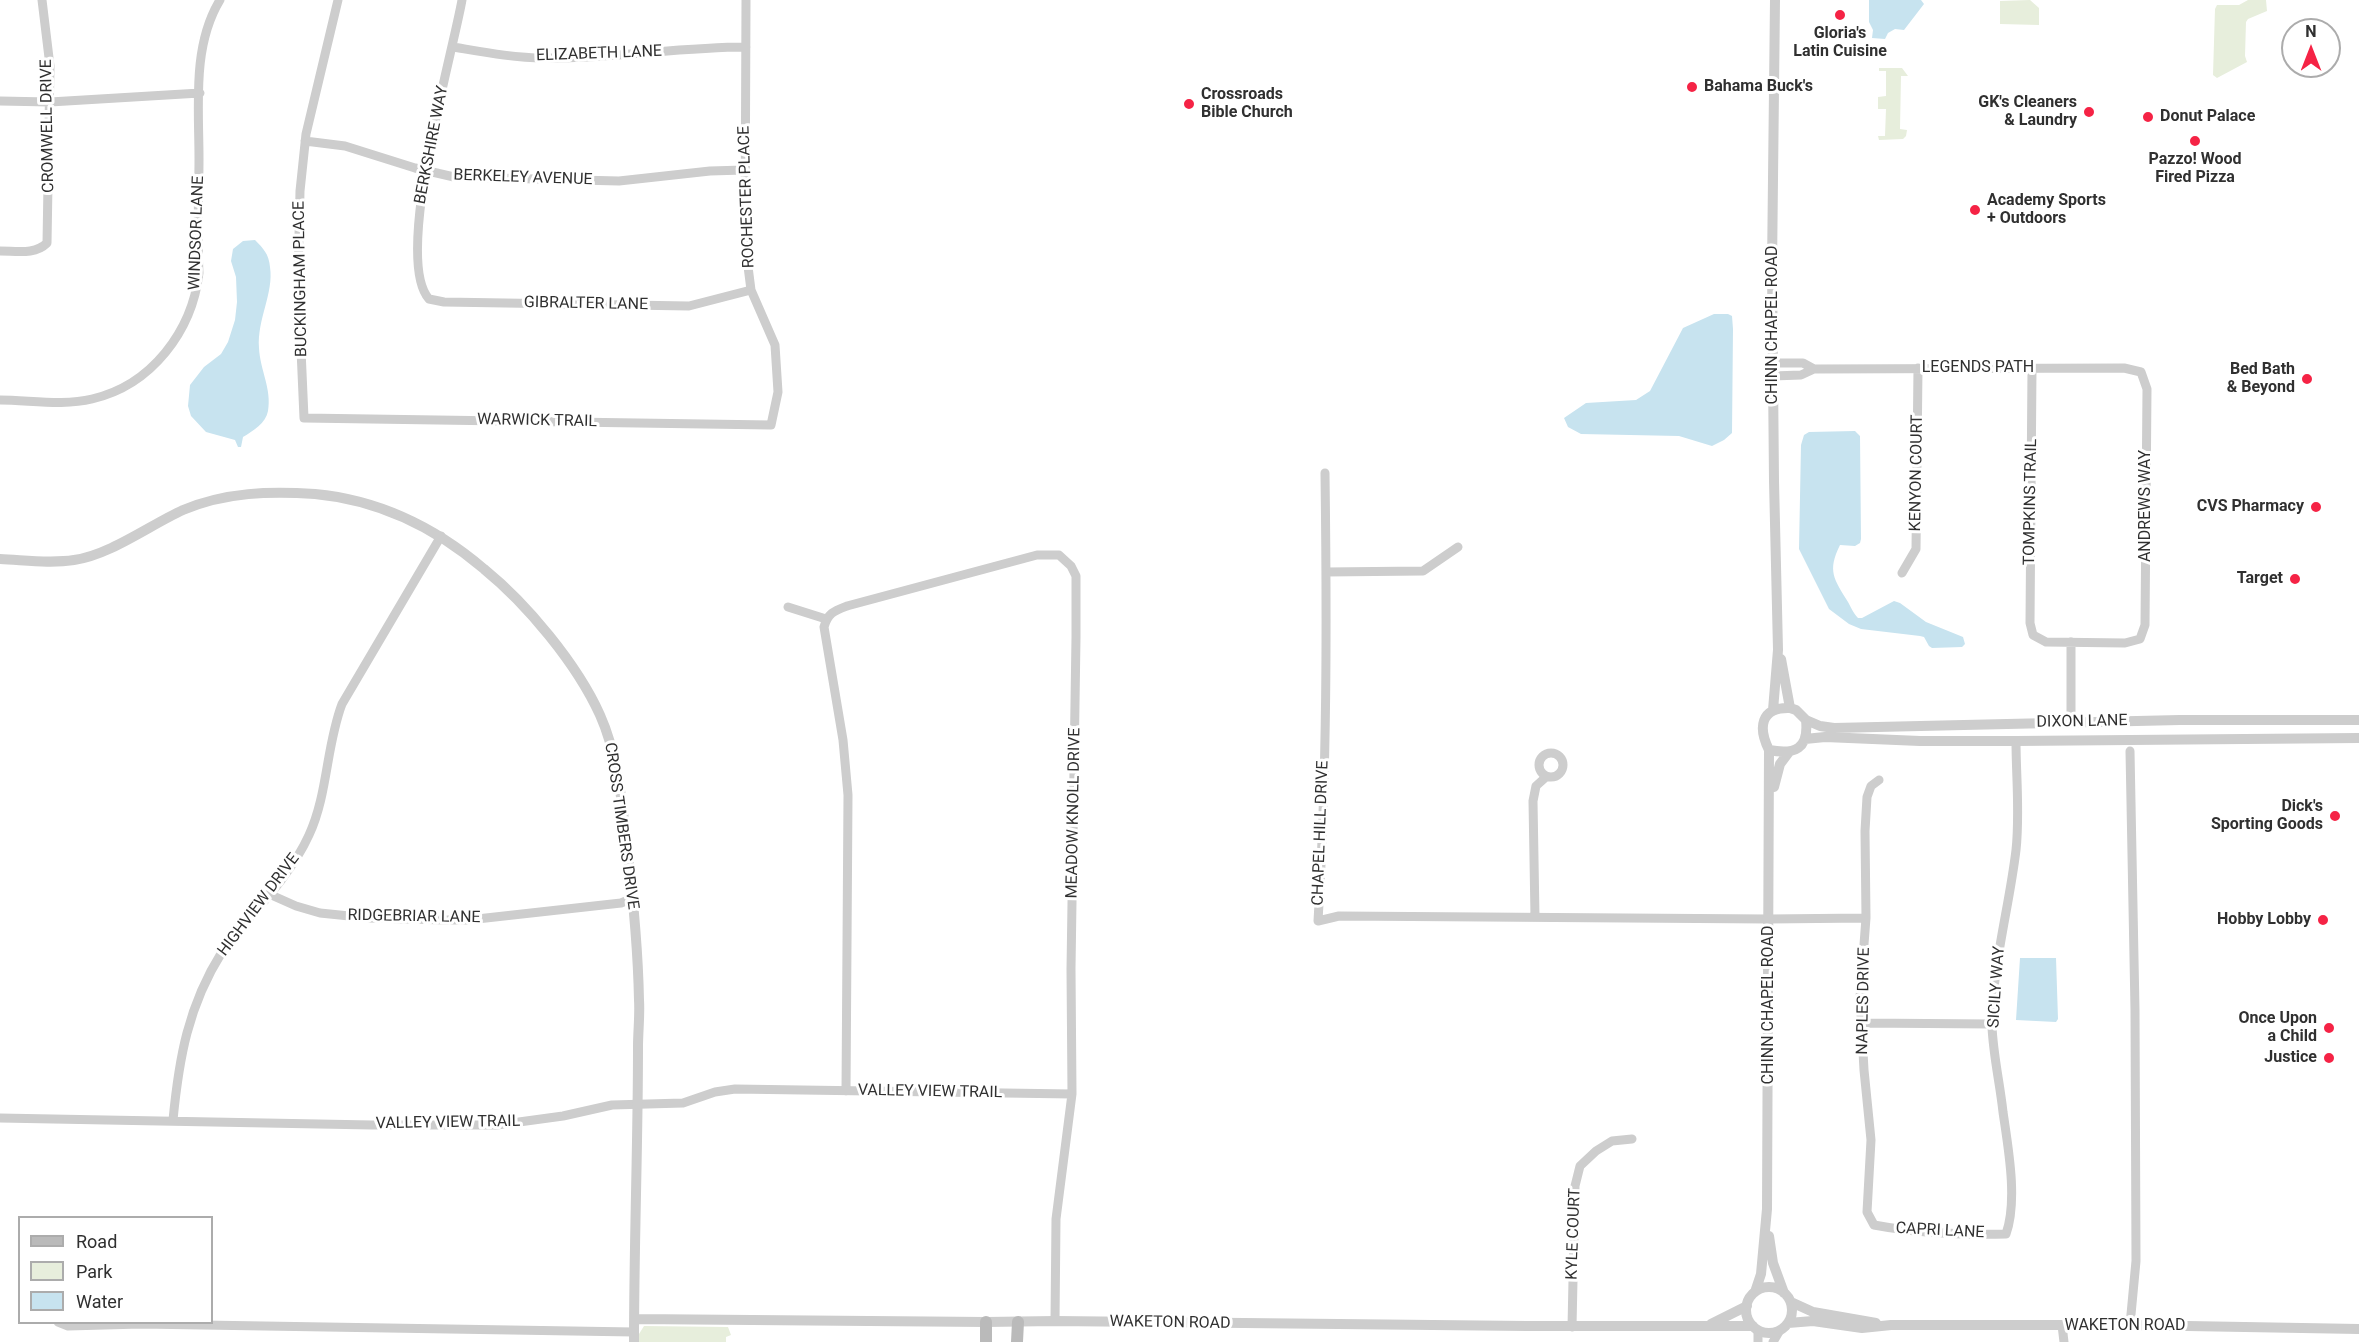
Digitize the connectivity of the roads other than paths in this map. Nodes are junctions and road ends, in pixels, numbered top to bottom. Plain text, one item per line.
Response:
1 (42, 0) edge
2 (220, 0) edge
3 (338, 0) edge
4 (462, 0) edge
5 (746, 0) edge
6 (1775, 0) edge
7 (453, 47) junction
8 (746, 47) junction
9 (200, 93) junction
10 (0, 101) edge
11 (50, 102) junction
12 (305, 141) junction
13 (744, 170) junction
14 (424, 171) junction
15 (0, 251) edge
16 (751, 290) junction
17 (422, 292) joint
18 (1773, 363) junction
19 (1918, 368) junction
20 (2032, 368) junction
21 (1814, 369) junction
22 (2141, 372) joint
23 (1773, 376) junction
24 (0, 400) edge
25 (304, 418) joint
26 (771, 425) joint
27 (1325, 474) dead end
28 (441, 536) junction
29 (1458, 547) dead end
30 (0, 559) edge
31 (1326, 572) junction
32 (1902, 573) dead end
33 (789, 608) dead end
34 (826, 619) junction
35 (2071, 642) junction
36 (1778, 650) junction
37 (1790, 708) junction
38 (1773, 710) junction
39 (1806, 720) junction
40 (2359, 720) edge
41 (2227, 721) junction
42 (2071, 723) junction
43 (2359, 738) edge
44 (1805, 739) junction
45 (2225, 739) junction
46 (2016, 741) junction
47 (1769, 750) junction
48 (2130, 751) dead end
49 (1790, 752) junction
50 (1546, 777) dead end
51 (1879, 780) dead end
52 (1770, 802) junction
53 (270, 894) junction
54 (633, 898) junction
55 (1535, 917) junction
56 (1866, 918) junction
57 (1770, 919) junction
58 (1862, 1023) junction
59 (1992, 1024) junction
60 (846, 1091) junction
61 (1072, 1094) junction
62 (638, 1105) junction
63 (0, 1118) edge
64 (173, 1120) junction
65 (1632, 1139) dead end
66 (1767, 1209) junction
67 (1874, 1225) joint
68 (2006, 1234) joint
69 (1755, 1292) junction
70 (1788, 1297) junction
71 (1746, 1306) junction
72 (635, 1319) junction
73 (1055, 1321) junction
74 (986, 1322) junction
75 (1018, 1322) junction
76 (61, 1324) edge
77 (141, 1324) edge
78 (141, 1324) edge
79 (1891, 1325) junction
80 (2062, 1325) junction
81 (2130, 1325) junction
82 (1705, 1326) junction
83 (1784, 1326) junction
84 (1572, 1327) junction
85 (1756, 1328) junction
86 (2359, 1329) edge
87 (634, 1337) edge
88 (986, 1342) edge
89 (1017, 1342) edge
90 (1758, 1342) edge
91 (1773, 1342) edge
92 (2064, 1342) edge

1 - 11 street, CROMWELL DRIVE
2 - 9 street, WINDSOR LANE
3 - 12 street, BUCKINGHAM PLACE
4 - 7 street, BERKSHIRE WAY
5 - 8 street, ROCHESTER PLACE
6 - 18 street, CHINN CHAPEL ROAD
7 - 8 street, ELIZABETH LANE
7 - 14 street, BERKSHIRE WAY
8 - 13 street, ROCHESTER PLACE
9 - 11 street
9 - 24 street, WINDSOR LANE
10 - 11 street
11 - 15 street, CROMWELL DRIVE
12 - 14 street, BERKELEY AVENUE
12 - 25 street, BUCKINGHAM PLACE
13 - 14 street, BERKELEY AVENUE
13 - 16 street, ROCHESTER PLACE
14 - 17 street, BERKSHIRE WAY
16 - 17 street, GIBRALTER LANE
16 - 26 street, ROCHESTER PLACE
18 - 21 street, LEGENDS PATH
18 - 23 street, CHINN CHAPEL ROAD
19 - 20 street, LEGENDS PATH
19 - 21 street, LEGENDS PATH
19 - 32 street, KENYON COURT
20 - 22 street, LEGENDS PATH
20 - 35 street, TOMPKINS TRAIL
21 - 23 street, LEGENDS PATH
22 - 35 street, ANDREWS WAY
23 - 36 street, CHINN CHAPEL ROAD
25 - 26 street, WARWICK TRAIL
27 - 31 street, CHAPEL HILL DRIVE
28 - 30 street, CROSS TIMBERS DRIVE
28 - 53 street, HIGHVIEW DRIVE
28 - 54 street, CROSS TIMBERS DRIVE
29 - 31 street
31 - 55 street, CHAPEL HILL DRIVE
33 - 34 street
34 - 60 street
34 - 61 street, MEADOW KNOLL DRIVE
35 - 42 street
36 - 37 street, CHINN CHAPEL ROAD
36 - 38 street, CHINN CHAPEL ROAD
37 - 38 street
37 - 39 street
38 - 47 street
39 - 42 street, DIXON LANE
39 - 44 street
40 - 41 street, DIXON LANE
41 - 42 street, DIXON LANE
41 - 45 street
43 - 45 street, DIXON LANE
44 - 46 street, DIXON LANE
44 - 49 street
45 - 46 street, DIXON LANE
46 - 59 street, SICILY WAY
47 - 49 street
47 - 52 street, CHINN CHAPEL ROAD
48 - 81 street
49 - 52 street, CHINN CHAPEL ROAD
50 - 55 street
51 - 56 street, NAPLES DRIVE
52 - 57 street, CHINN CHAPEL ROAD
53 - 54 street, RIDGEBRIAR LANE
53 - 64 street, HIGHVIEW DRIVE
54 - 62 street, CROSS TIMBERS DRIVE
55 - 57 street, CHAPEL HILL DRIVE
56 - 57 street, CHAPEL HILL DRIVE
56 - 58 street, NAPLES DRIVE
57 - 66 street, CHINN CHAPEL ROAD
58 - 59 street
58 - 67 street, NAPLES DRIVE
59 - 68 street, SICILY WAY
60 - 61 street, VALLEY VIEW TRAIL
60 - 62 street, VALLEY VIEW TRAIL
61 - 73 street, MEADOW KNOLL DRIVE
62 - 64 street, VALLEY VIEW TRAIL
62 - 72 street, CROSS TIMBERS DRIVE
63 - 64 street, VALLEY VIEW TRAIL
65 - 84 street, KYLE COURT
66 - 69 street, CHINN CHAPEL ROAD
66 - 70 street, CHINN CHAPEL ROAD
67 - 68 street, CAPRI LANE
69 - 70 street
69 - 71 street
70 - 79 street, WAKETON ROAD
70 - 83 street
71 - 82 street, WAKETON ROAD
71 - 85 street
72 - 74 street, WAKETON ROAD
72 - 87 street, CROSS TIMBERS DRIVE
73 - 75 street, WAKETON ROAD
73 - 84 street, WAKETON ROAD
74 - 75 street, WAKETON ROAD
74 - 88 main road
75 - 89 main road
76 - 78 street
77 - 87 street
79 - 80 street, WAKETON ROAD
79 - 83 street, WAKETON ROAD
80 - 81 street, WAKETON ROAD
80 - 92 street
81 - 86 street, WAKETON ROAD
82 - 84 street, WAKETON ROAD
82 - 85 street, WAKETON ROAD
83 - 85 street
83 - 91 street
85 - 90 street

